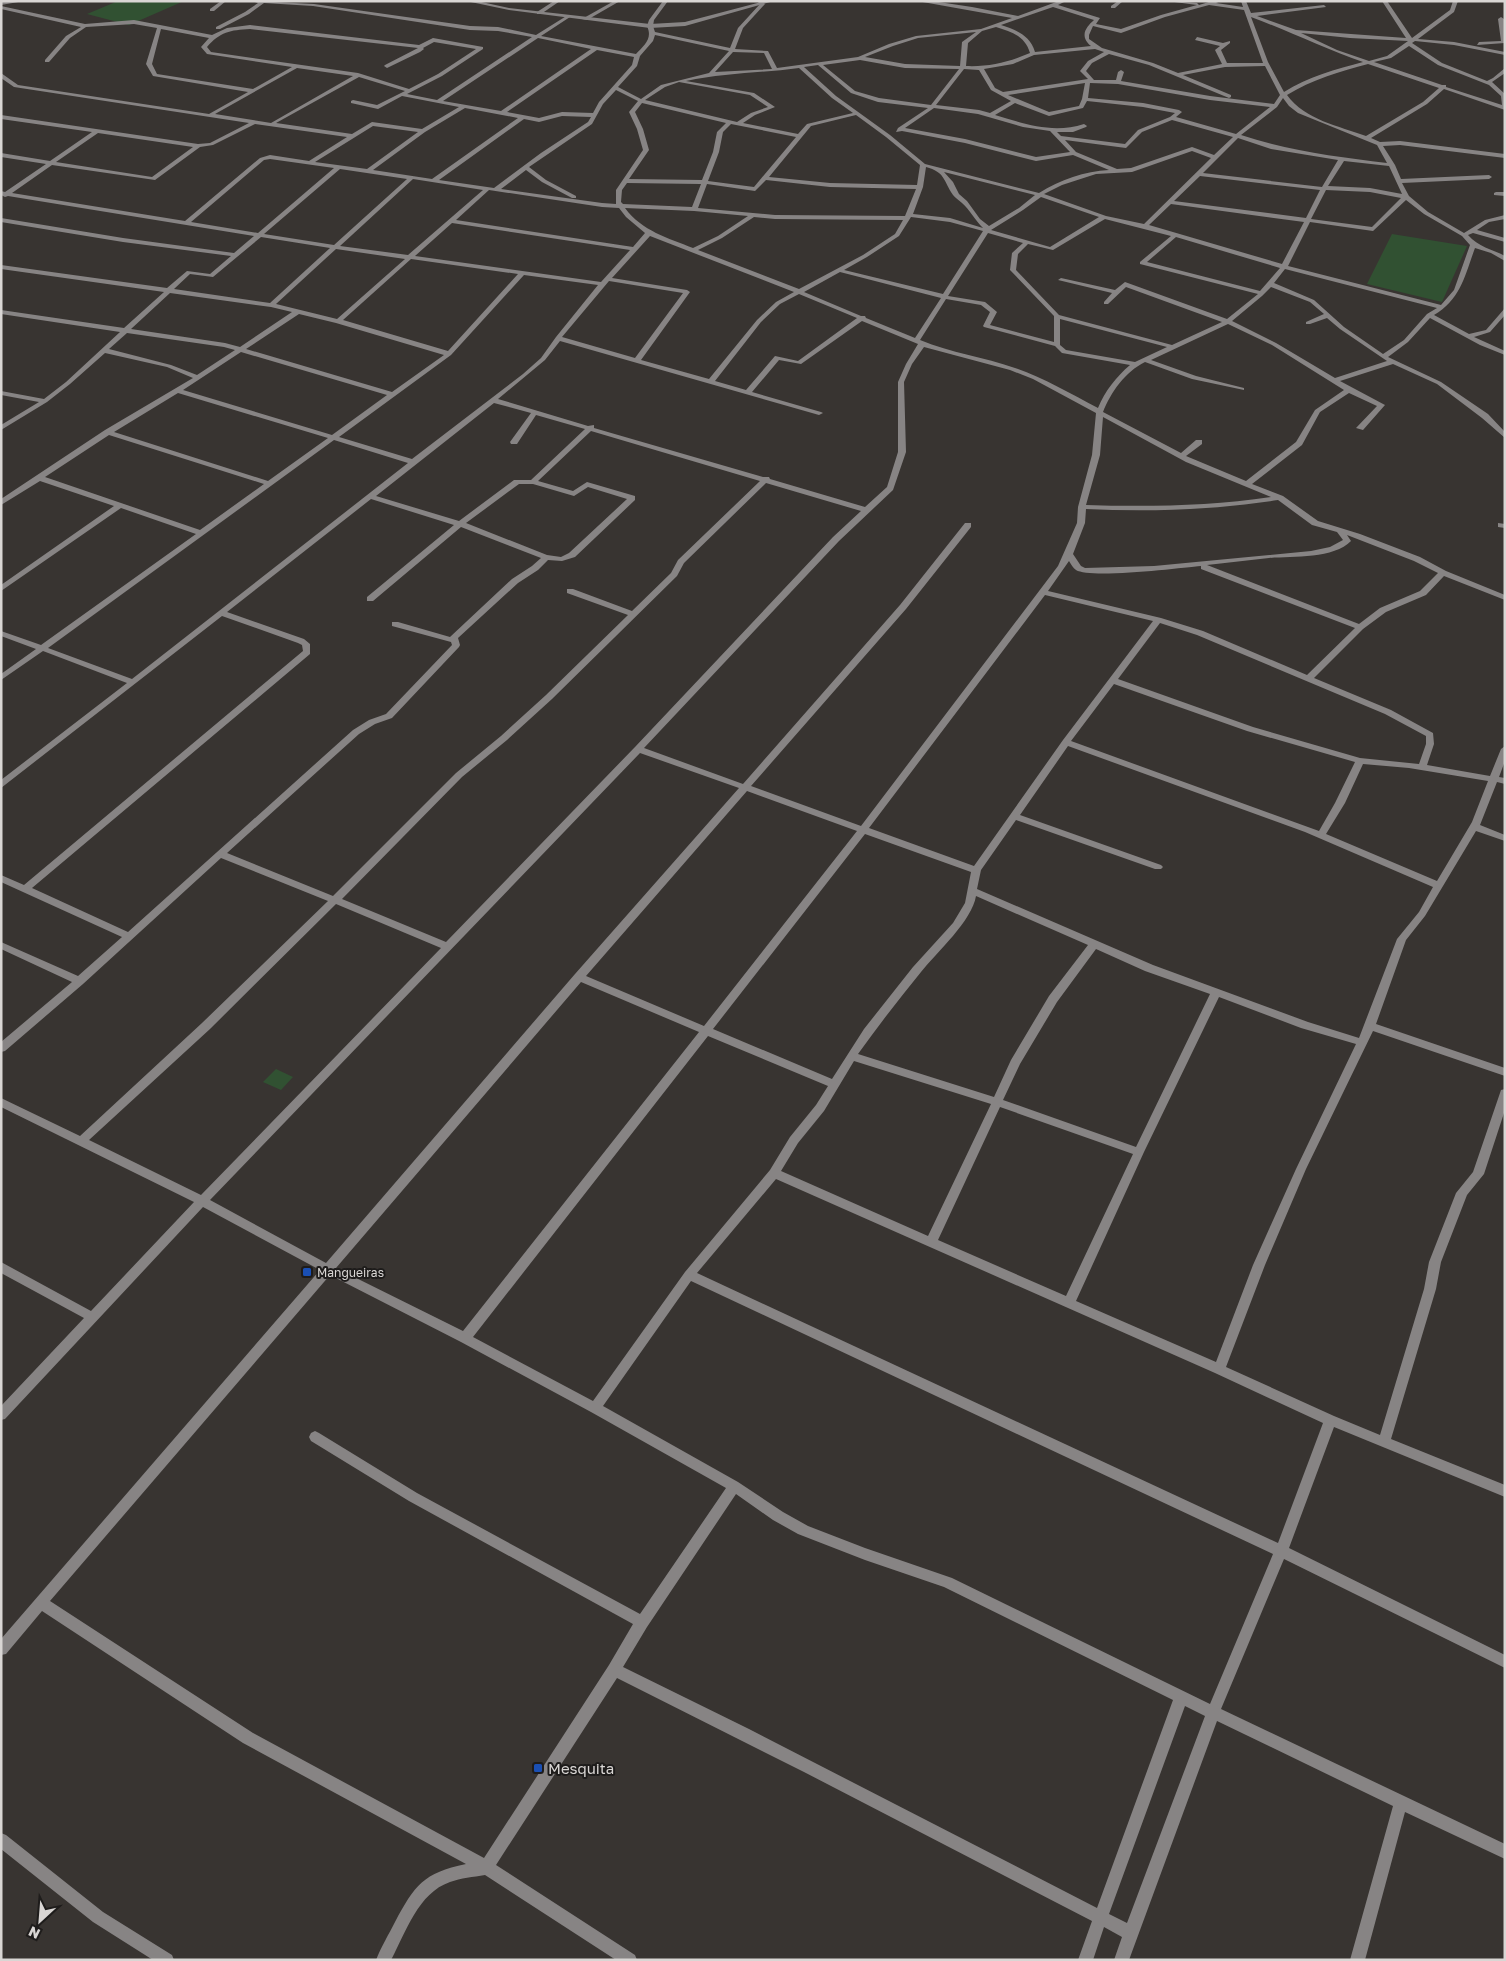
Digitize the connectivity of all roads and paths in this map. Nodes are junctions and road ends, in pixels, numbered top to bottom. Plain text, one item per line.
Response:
1 (22, 1) edge
2 (224, 1) edge
3 (254, 1) edge
4 (468, 1) edge
5 (558, 1) edge
6 (618, 1) edge
7 (666, 1) edge
8 (772, 1) edge
9 (920, 1) edge
10 (1064, 1) edge
11 (1121, 1) edge
12 (1169, 1) edge
13 (1218, 1) edge
14 (1243, 1) edge
15 (1384, 1) edge
16 (1456, 1) edge
17 (262, 2) edge
18 (761, 2) edge
19 (1209, 4) junction
20 (1053, 5) junction
21 (1203, 5) junction
22 (1, 6) edge
23 (1324, 6) dead end
24 (1113, 7) dead end
25 (212, 10) dead end
26 (539, 13) junction
27 (1248, 13) junction
28 (568, 16) junction
29 (1017, 17) junction
30 (585, 18) junction
31 (1501, 18) dead end
32 (1091, 24) junction
33 (85, 26) junction
34 (650, 26) junction
35 (998, 26) junction
36 (159, 28) junction
37 (1289, 29) junction
38 (982, 30) junction
39 (1504, 32) edge
40 (653, 33) junction
41 (539, 36) junction
42 (213, 37) junction
43 (1196, 39) dead end
44 (1411, 41) junction
45 (1473, 45) junction
46 (420, 47) junction
47 (597, 47) junction
48 (1095, 47) junction
49 (732, 50) junction
50 (1108, 52) junction
51 (1033, 54) junction
52 (1505, 54) edge
53 (637, 56) junction
54 (859, 58) junction
55 (47, 61) dead end
56 (1367, 62) junction
57 (1267, 64) junction
58 (298, 65) junction
59 (820, 65) dead end
60 (386, 66) dead end
61 (963, 66) junction
62 (1224, 66) junction
63 (802, 68) dead end
64 (980, 68) junction
65 (775, 70) junction
66 (1505, 70) edge
67 (1121, 72) dead end
68 (711, 74) junction
69 (1, 75) edge
70 (358, 75) junction
71 (1175, 75) junction
72 (678, 81) junction
73 (1090, 81) junction
74 (1118, 82) junction
75 (1488, 82) junction
76 (1444, 86) junction
77 (616, 88) junction
78 (253, 91) junction
79 (410, 91) junction
80 (853, 92) junction
81 (1002, 94) junction
82 (1503, 94) edge
83 (403, 95) junction
84 (1282, 96) junction
85 (834, 97) junction
86 (1085, 99) junction
87 (1236, 100) junction
88 (439, 101) junction
89 (641, 101) junction
90 (1015, 101) junction
91 (353, 102) dead end
92 (464, 106) junction
93 (1275, 106) junction
94 (932, 107) junction
95 (1505, 107) edge
96 (502, 113) junction
97 (855, 114) junction
98 (210, 115) junction
99 (595, 115) junction
100 (991, 115) junction
101 (1, 117) edge
102 (523, 117) junction
103 (1172, 118) junction
104 (256, 121) junction
105 (730, 122) junction
106 (273, 123) junction
107 (738, 124) junction
108 (1084, 126) dead end
109 (900, 129) junction
110 (1052, 130) junction
111 (97, 131) junction
112 (423, 131) junction
113 (352, 136) junction
114 (799, 136) junction
115 (888, 136) junction
116 (1237, 136) junction
117 (1061, 138) junction
118 (1367, 138) junction
119 (1378, 144) junction
120 (198, 146) junction
121 (1074, 153) junction
122 (1, 155) edge
123 (1505, 156) edge
124 (1216, 158) junction
125 (1342, 159) junction
126 (52, 162) junction
127 (311, 162) junction
128 (923, 165) junction
129 (340, 166) junction
130 (1392, 166) junction
131 (526, 167) junction
132 (938, 169) junction
133 (1116, 170) junction
134 (368, 171) junction
135 (1200, 174) junction
136 (1489, 176) dead end
137 (411, 178) junction
138 (765, 178) junction
139 (433, 181) junction
140 (1398, 181) junction
141 (625, 182) junction
142 (704, 182) junction
143 (920, 187) junction
144 (492, 189) junction
145 (1323, 189) junction
146 (1041, 194) junction
147 (1496, 194) dead end
148 (1505, 194) edge
149 (3, 195) edge
150 (1406, 197) junction
151 (578, 201) junction
152 (1172, 202) junction
153 (619, 205) junction
154 (694, 209) junction
155 (752, 216) junction
156 (908, 216) junction
157 (1104, 216) junction
158 (1505, 217) edge
159 (1492, 218) junction
160 (1308, 219) junction
161 (1, 220) edge
162 (451, 221) junction
163 (1505, 221) edge
164 (186, 223) junction
165 (1145, 226) junction
166 (988, 229) junction
167 (1474, 231) junction
168 (649, 232) junction
169 (261, 234) junction
170 (1175, 235) junction
171 (1464, 235) junction
172 (1505, 240) edge
173 (1028, 242) junction
174 (1474, 245) junction
175 (335, 247) junction
176 (633, 249) junction
177 (693, 250) junction
178 (237, 255) junction
179 (411, 256) junction
180 (1505, 259) edge
181 (1, 267) edge
182 (1284, 267) junction
183 (838, 270) junction
184 (522, 274) junction
185 (1060, 280) dead end
186 (605, 282) junction
187 (1270, 284) junction
188 (171, 289) junction
189 (796, 292) junction
190 (1116, 292) junction
191 (1262, 293) junction
192 (945, 296) junction
193 (1106, 303) dead end
194 (271, 305) junction
195 (1443, 307) junction
196 (1505, 310) edge
197 (298, 311) junction
198 (1, 312) edge
199 (1328, 315) junction
200 (1429, 315) junction
201 (1057, 316) junction
202 (863, 317) junction
203 (338, 321) junction
204 (1227, 322) junction
205 (1308, 323) dead end
206 (127, 330) junction
207 (1469, 336) junction
208 (558, 338) junction
209 (919, 342) junction
210 (1057, 345) junction
211 (1173, 347) junction
212 (243, 349) junction
213 (102, 350) junction
214 (1505, 353) edge
215 (449, 354) junction
216 (1383, 357) junction
217 (638, 360) junction
218 (1145, 360) junction
219 (1392, 362) junction
220 (1136, 364) junction
221 (198, 378) junction
222 (1334, 381) junction
223 (710, 382) junction
224 (1242, 389) dead end
225 (177, 390) junction
226 (1349, 390) junction
227 (1, 393) edge
228 (746, 393) junction
229 (394, 394) junction
230 (493, 400) junction
231 (45, 401) junction
232 (536, 412) junction
233 (1100, 412) junction
234 (818, 414) dead end
235 (591, 427) junction
236 (1, 428) edge
237 (1360, 428) dead end
238 (108, 432) junction
239 (1505, 436) edge
240 (333, 437) junction
241 (514, 442) dead end
242 (1199, 442) dead end
243 (1181, 456) junction
244 (413, 462) junction
245 (39, 478) junction
246 (766, 479) junction
247 (533, 482) junction
248 (270, 484) junction
249 (1247, 484) junction
250 (372, 497) junction
251 (1280, 498) junction
252 (1, 503) edge
253 (119, 506) junction
254 (1082, 507) junction
255 (866, 510) junction
256 (460, 524) junction
257 (968, 525) dead end
258 (1341, 532) junction
259 (201, 533) junction
260 (1070, 554) junction
261 (546, 557) junction
262 (1201, 566) junction
263 (1443, 574) junction
264 (1, 589) edge
265 (570, 591) dead end
266 (1044, 592) junction
267 (1505, 598) edge
268 (370, 599) dead end
269 (221, 613) junction
270 (633, 614) junction
271 (1158, 620) junction
272 (396, 624) dead end
273 (1360, 627) junction
274 (1, 633) edge
275 (455, 641) junction
276 (43, 648) junction
277 (1, 678) edge
278 (1309, 678) junction
279 (1112, 680) junction
280 (134, 682) junction
281 (1066, 742) junction
282 (638, 749) junction
283 (1505, 749) edge
284 (1360, 761) junction
285 (1422, 767) junction
286 (1493, 780) junction
287 (1505, 781) edge
288 (1, 785) edge
289 (744, 788) junction
290 (1014, 816) junction
291 (1475, 827) junction
292 (863, 830) junction
293 (1321, 836) junction
294 (1505, 838) edge
295 (220, 854) junction
296 (1158, 867) dead end
297 (976, 870) junction
298 (1, 878) edge
299 (1438, 885) junction
300 (25, 889) junction
301 (974, 891) junction
302 (335, 900) junction
303 (128, 936) junction
304 (1, 945) edge
305 (1094, 945) junction
306 (446, 946) junction
307 (579, 976) junction
308 (79, 981) junction
309 (1216, 993) junction
310 (1370, 1026) junction
311 (705, 1029) junction
312 (1361, 1042) junction
313 (1, 1048) edge
314 (851, 1056) junction
315 (1505, 1072) edge
316 (835, 1084) junction
317 (1505, 1093) edge
318 (1, 1102) edge
319 (998, 1102) junction
320 (82, 1140) junction
321 (1139, 1152) junction
322 (774, 1173) junction
323 (202, 1201) junction
324 (932, 1242) junction
325 (1, 1267) edge
326 (328, 1269) junction
327 (689, 1275) junction
328 (1069, 1303) junction
329 (92, 1317) junction
330 (464, 1338) junction
331 (1219, 1369) junction
332 (595, 1408) junction
333 (1, 1415) edge
334 (1330, 1420) junction
335 (315, 1437) dead end
336 (1384, 1441) junction
337 (734, 1486) junction
338 (1505, 1491) edge
339 (1281, 1551) junction
340 (40, 1602) junction
341 (642, 1622) junction
342 (1, 1649) edge
343 (1505, 1662) edge
344 (614, 1670) junction
345 (1181, 1697) junction
346 (1213, 1712) junction
347 (1402, 1801) junction
348 (1, 1840) edge
349 (1505, 1852) edge
350 (486, 1867) junction
351 (1100, 1918) junction
352 (1131, 1933) junction
353 (167, 1960) edge
354 (383, 1960) edge
355 (630, 1960) edge
356 (1085, 1960) edge
357 (1121, 1960) edge
358 (1358, 1960) edge

1 - 22 street
2 - 25 street
3 - 17 street
4 - 26 street
5 - 26 street
6 - 30 street
7 - 34 street
8 - 18 street
9 - 29 street
10 - 20 street
11 - 24 street
12 - 21 street
13 - 19 street
14 - 27 street
15 - 44 street
16 - 44 street
17 - 41 street
17 - 42 street
18 - 34 street
18 - 49 street
19 - 21 street
19 - 27 street
20 - 29 street
20 - 32 street
21 - 32 street
22 - 33 street
23 - 27 street
26 - 28 street
27 - 37 street
27 - 57 street
28 - 30 street
28 - 41 street
29 - 35 street
30 - 34 street
31 - 39 street
32 - 48 street
33 - 36 street
33 - 55 street
34 - 40 street
35 - 38 street
35 - 51 street
36 - 42 street
36 - 78 street
37 - 44 street
37 - 56 street
38 - 54 street
38 - 61 street
39 - 45 street
40 - 49 street
40 - 53 street
41 - 47 street
41 - 88 street
42 - 46 street
42 - 58 street
43 - 62 street
44 - 45 street
44 - 56 street
44 - 75 street
45 - 52 street
46 - 60 street
46 - 79 street
47 - 53 street
47 - 96 street
48 - 50 street
48 - 51 street
49 - 65 street
49 - 68 street
50 - 71 street
50 - 73 street
51 - 64 street
53 - 77 street
54 - 61 street
54 - 65 street
56 - 76 street
56 - 84 street
57 - 62 street
57 - 84 street
58 - 70 street
58 - 78 street
59 - 80 street
61 - 64 street
61 - 94 street
62 - 71 street
63 - 85 street
64 - 81 street
65 - 68 street
66 - 75 street
67 - 74 street
68 - 72 street
69 - 98 street
70 - 79 street
70 - 106 street
71 - 87 street
72 - 89 street
72 - 107 street
73 - 74 street
73 - 81 street
73 - 86 street
74 - 87 street
75 - 82 street
76 - 95 street
76 - 118 street
77 - 89 street
77 - 99 street
78 - 98 street
79 - 83 street
80 - 85 street
80 - 94 street
81 - 90 street
82 - 95 street
83 - 88 street
83 - 91 street
84 - 93 street
84 - 118 street
85 - 97 street
86 - 90 street
86 - 103 street
87 - 93 street
88 - 92 street
89 - 105 street
89 - 141 street
90 - 100 street
92 - 96 street
92 - 112 street
93 - 116 street
94 - 100 street
94 - 109 street
96 - 102 street
97 - 114 street
97 - 115 street
98 - 104 street
99 - 102 street
99 - 131 street
100 - 110 street
101 - 111 street
102 - 139 street
103 - 116 street
103 - 117 street
104 - 106 street
104 - 120 street
105 - 107 street
105 - 142 street
106 - 113 street
107 - 114 street
108 - 110 street
109 - 115 street
109 - 121 street
110 - 117 street
111 - 120 street
111 - 126 street
112 - 113 street
112 - 134 street
113 - 127 street
114 - 138 street
115 - 128 street
116 - 124 street
116 - 125 street
117 - 121 street
118 - 119 street
119 - 123 street
119 - 130 street
120 - 126 street
121 - 133 street
122 - 126 street
124 - 133 street
124 - 135 street
125 - 130 street
125 - 145 street
126 - 149 street
127 - 129 street
127 - 164 street
128 - 132 street
128 - 143 street
129 - 134 street
129 - 169 street
130 - 140 street
131 - 144 street
131 - 151 street
132 - 146 street
132 - 166 street
133 - 146 street
134 - 137 street
135 - 145 street
135 - 152 street
136 - 140 street
137 - 139 street
137 - 175 street
138 - 142 street
138 - 143 street
139 - 144 street
140 - 150 street
141 - 142 street
141 - 153 street
142 - 154 street
143 - 156 street
144 - 151 street
144 - 162 street
145 - 150 street
145 - 160 street
146 - 157 street
146 - 166 street
147 - 148 street
149 - 164 street
150 - 160 street
150 - 171 street
151 - 153 street
152 - 160 street
152 - 165 street
153 - 154 street
153 - 168 street
154 - 155 street
155 - 156 street
155 - 177 street
156 - 166 street
156 - 183 street
157 - 165 street
157 - 173 street
158 - 159 street
159 - 163 street
159 - 167 street
160 - 182 street
161 - 178 street
162 - 176 street
162 - 179 street
164 - 169 street
165 - 170 street
166 - 173 street
166 - 192 street
167 - 171 street
167 - 172 street
168 - 176 street
168 - 177 street
169 - 175 street
169 - 178 street
170 - 182 street
170 - 191 street
171 - 174 street
173 - 201 street
174 - 180 street
174 - 195 street
175 - 179 street
175 - 194 street
176 - 186 street
177 - 189 street
178 - 188 street
179 - 184 street
179 - 203 street
181 - 188 street
182 - 187 street
182 - 195 street
183 - 189 street
183 - 192 street
184 - 186 street
184 - 215 street
185 - 190 street
186 - 208 street
186 - 217 street
187 - 191 street
187 - 199 street
188 - 194 street
188 - 206 street
189 - 202 street
189 - 223 street
190 - 193 street
190 - 204 street
191 - 204 street
192 - 209 street
192 - 210 street
194 - 197 street
195 - 200 street
196 - 207 street
197 - 203 street
197 - 212 street
198 - 206 street
199 - 205 street
199 - 216 street
200 - 207 street
200 - 216 street
201 - 210 street
201 - 211 street
202 - 209 street
202 - 228 street
203 - 215 street
204 - 211 street
204 - 222 street
206 - 212 street
206 - 213 street
207 - 214 street
208 - 217 street
208 - 230 street
209 - 233 street
209 - 255 street
210 - 220 street
211 - 218 street
212 - 221 street
212 - 229 street
213 - 221 street
213 - 231 street
215 - 229 street
216 - 219 street
217 - 223 street
218 - 220 street
218 - 224 street
219 - 222 street
219 - 239 street
220 - 233 street
221 - 225 street
222 - 226 street
223 - 228 street
225 - 238 street
225 - 240 street
226 - 237 street
226 - 249 street
227 - 231 street
228 - 234 street
229 - 240 street
230 - 232 street
230 - 244 street
231 - 236 street
232 - 235 street
232 - 241 street
233 - 243 street
233 - 254 street
235 - 246 street
235 - 247 street
238 - 245 street
238 - 248 street
240 - 244 street
240 - 248 street
242 - 243 street
243 - 249 street
244 - 250 street
245 - 252 street
245 - 253 street
246 - 255 street
246 - 270 street
247 - 256 street
247 - 261 street
248 - 259 street
249 - 251 street
250 - 256 street
250 - 269 street
251 - 254 street
251 - 258 street
253 - 259 street
253 - 264 street
254 - 260 street
255 - 282 street
256 - 261 street
256 - 268 street
257 - 289 street
258 - 262 street
258 - 263 street
259 - 276 street
260 - 262 street
260 - 266 street
261 - 275 street
262 - 273 street
263 - 267 street
263 - 273 street
265 - 270 street
266 - 271 street
266 - 292 street
269 - 280 street
269 - 300 street
270 - 302 street
271 - 278 street
271 - 279 street
272 - 275 street
273 - 278 street
274 - 276 street
275 - 295 street
276 - 277 street
276 - 280 street
278 - 285 street
279 - 281 street
279 - 284 street
280 - 288 street
281 - 290 street
281 - 293 street
282 - 289 street
282 - 306 street
283 - 286 street
284 - 285 street
284 - 293 street
285 - 286 street
286 - 287 street
286 - 291 street
289 - 292 street
289 - 307 street
290 - 296 street
290 - 297 street
291 - 294 street
291 - 299 street
292 - 297 street
292 - 311 street
293 - 299 street
295 - 302 street
295 - 303 street
297 - 301 street
298 - 300 street
299 - 310 street
300 - 303 street
301 - 305 street
301 - 314 street
302 - 306 street
302 - 320 street
303 - 308 street
304 - 308 street
305 - 309 street
305 - 319 street
306 - 323 street
307 - 311 street
307 - 326 street
308 - 313 street
309 - 312 street
309 - 321 street
310 - 312 street
310 - 315 street
311 - 316 street
311 - 330 street
312 - 331 street
314 - 316 street
314 - 319 street
316 - 322 street
317 - 336 street
318 - 320 street
319 - 321 street
319 - 324 street
320 - 323 street
321 - 328 street
322 - 324 street
322 - 327 street
323 - 326 street
323 - 329 street
324 - 328 street
325 - 329 street
326 - 330 street
326 - 340 street
327 - 332 street
327 - 339 street
328 - 331 street
329 - 333 street
330 - 332 street
331 - 334 street
332 - 337 street
334 - 336 street
334 - 339 street
335 - 341 street
336 - 338 street
337 - 341 street
337 - 345 street
339 - 343 street
339 - 346 street
340 - 342 street
340 - 350 street
341 - 344 street
344 - 350 street
344 - 351 street
345 - 346 street
345 - 351 street
346 - 347 street
346 - 352 street
347 - 349 street
347 - 358 street
348 - 353 street
350 - 354 street
350 - 355 street
351 - 352 street
351 - 356 street
352 - 357 street

